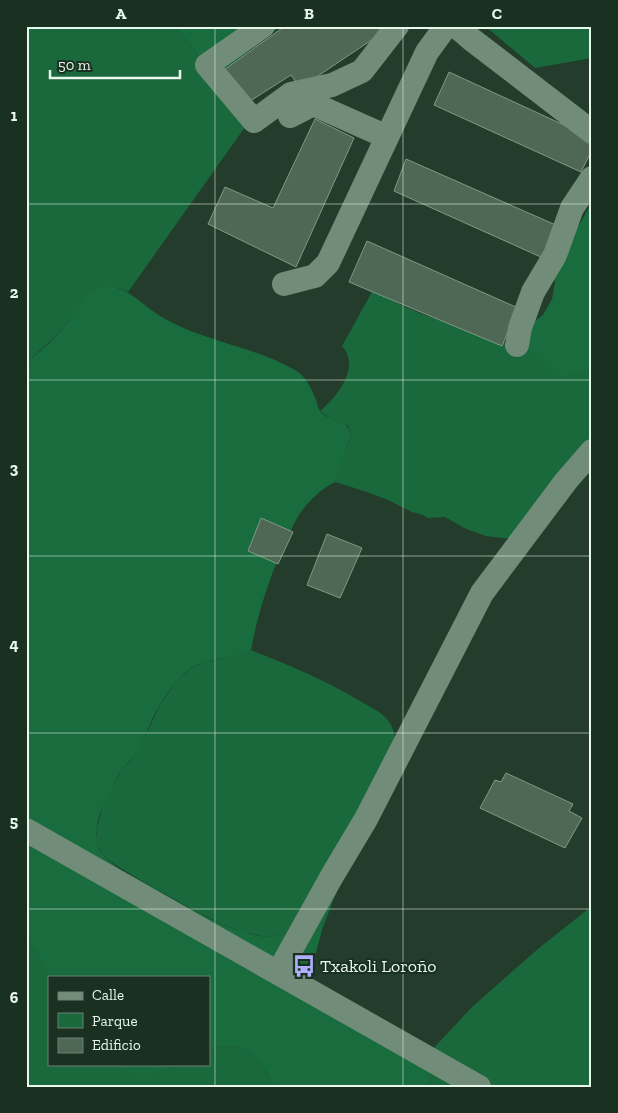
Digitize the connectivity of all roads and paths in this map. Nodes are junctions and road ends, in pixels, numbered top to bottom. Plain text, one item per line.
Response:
1 (263, 26) edge
2 (397, 26) edge
3 (446, 26) edge
4 (456, 26) edge
5 (290, 116) dead end
6 (390, 128) junction
7 (592, 132) edge
8 (592, 178) edge
9 (284, 284) dead end
10 (517, 345) dead end
11 (592, 451) edge
12 (26, 830) edge
13 (278, 973) junction
14 (479, 1087) edge

1 - 2 street
3 - 6 street
4 - 7 street
5 - 6 street
6 - 9 street
8 - 10 street
11 - 13 street
12 - 13 street
13 - 14 street

